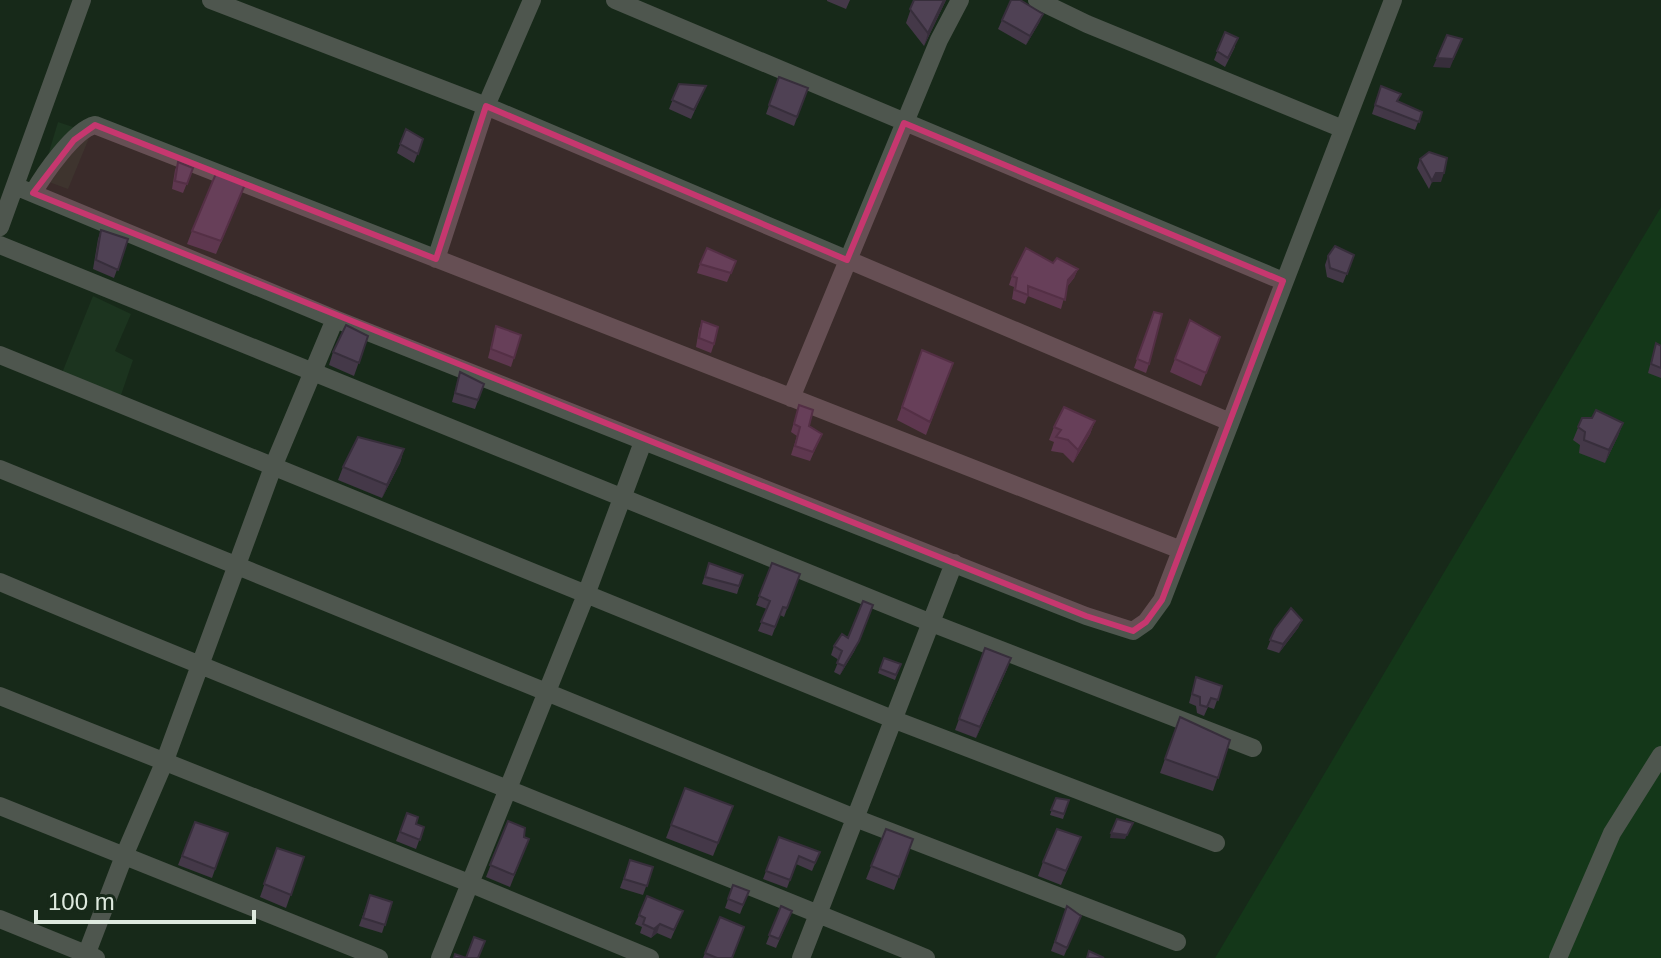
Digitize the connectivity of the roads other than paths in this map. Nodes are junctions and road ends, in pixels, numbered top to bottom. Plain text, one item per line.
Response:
1 (82, 0) edge
2 (211, 0) edge
3 (532, 0) edge
4 (615, 0) edge
5 (960, 0) edge
6 (1037, 0) edge
7 (1393, 0) edge
8 (486, 106) junction
9 (904, 123) junction
10 (1343, 129) junction
11 (15, 186) junction
12 (33, 193) junction
13 (0, 227) edge
14 (0, 245) edge
15 (436, 259) junction
16 (847, 260) junction
17 (1283, 281) junction
18 (335, 319) junction
19 (0, 355) edge
20 (313, 374) junction
21 (791, 398) junction
22 (1230, 422) junction
23 (643, 442) junction
24 (273, 467) junction
25 (0, 469) edge
26 (624, 496) junction
27 (1181, 550) junction
28 (954, 563) junction
29 (236, 566) junction
30 (0, 582) edge
31 (587, 592) junction
32 (929, 622) junction
33 (198, 666) junction
34 (546, 690) junction
35 (0, 696) edge
36 (895, 720) junction
37 (1253, 748) dead end
38 (1661, 755) edge
39 (164, 763) junction
40 (508, 788) junction
41 (0, 806) edge
42 (855, 818) junction
43 (1216, 843) dead end
44 (124, 856) junction
45 (469, 883) junction
46 (818, 913) junction
47 (0, 919) edge
48 (1177, 942) dead end
49 (89, 957) edge
50 (379, 958) edge
51 (440, 958) edge
52 (650, 958) edge
53 (801, 958) edge
54 (926, 958) edge
55 (1558, 958) edge

1 - 11 street
2 - 8 street
3 - 8 street
4 - 9 street
5 - 9 street
6 - 10 street
7 - 10 street
8 - 15 street
8 - 16 street
9 - 16 street
9 - 17 street
10 - 17 street
11 - 12 street
11 - 13 street
12 - 15 street
12 - 18 street
14 - 20 street
15 - 21 street
16 - 21 street
16 - 22 street
17 - 22 street
18 - 20 street
18 - 23 street
19 - 24 street
20 - 24 street
20 - 26 street
21 - 27 street
22 - 27 street
23 - 26 street
23 - 28 street
24 - 29 street
24 - 31 street
25 - 29 street
26 - 31 street
26 - 32 street
27 - 28 street
28 - 32 street
29 - 33 street
29 - 34 street
30 - 33 street
31 - 34 street
31 - 36 street
32 - 36 street
32 - 37 street
33 - 39 street
33 - 40 street
34 - 40 street
34 - 42 street
35 - 39 street
36 - 42 street
36 - 43 street
38 - 55 street
39 - 44 street
39 - 45 street
40 - 45 street
40 - 46 street
41 - 44 street
42 - 46 street
42 - 48 street
44 - 49 street
44 - 50 street
45 - 51 street
45 - 52 street
46 - 53 street
46 - 54 street
47 - 49 street

